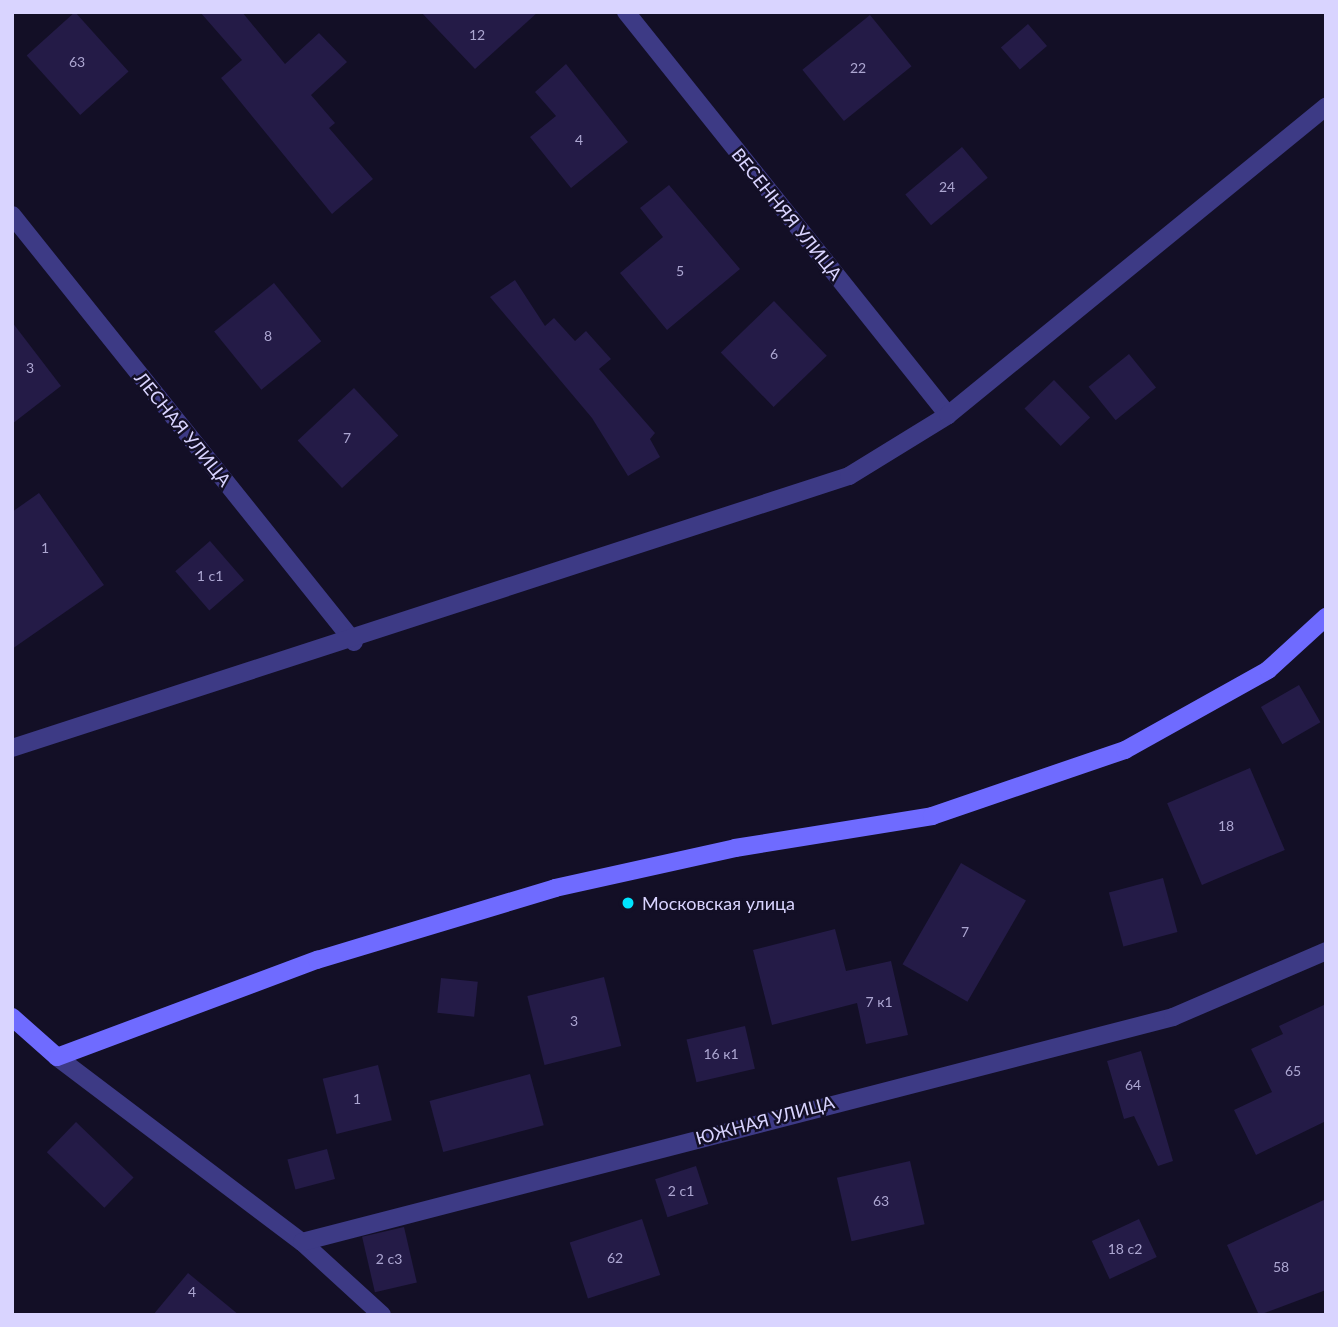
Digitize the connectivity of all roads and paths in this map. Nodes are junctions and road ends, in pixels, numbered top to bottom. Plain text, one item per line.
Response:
1 (626, 12) edge
2 (1326, 107) edge
3 (12, 215) edge
4 (947, 415) junction
5 (1326, 617) edge
6 (354, 642) junction
7 (12, 748) edge
8 (1326, 951) edge
9 (12, 1017) edge
10 (57, 1057) junction
11 (302, 1242) junction
12 (382, 1315) edge

1 - 4 street, ВЕСЕННЯЯ УЛИЦА
2 - 4 street
3 - 6 street, ЛЕСНАЯ УЛИЦА
4 - 6 street
5 - 10 street
6 - 7 street
8 - 11 street, ЮЖНАЯ УЛИЦА
9 - 10 street
10 - 11 street
11 - 12 street

